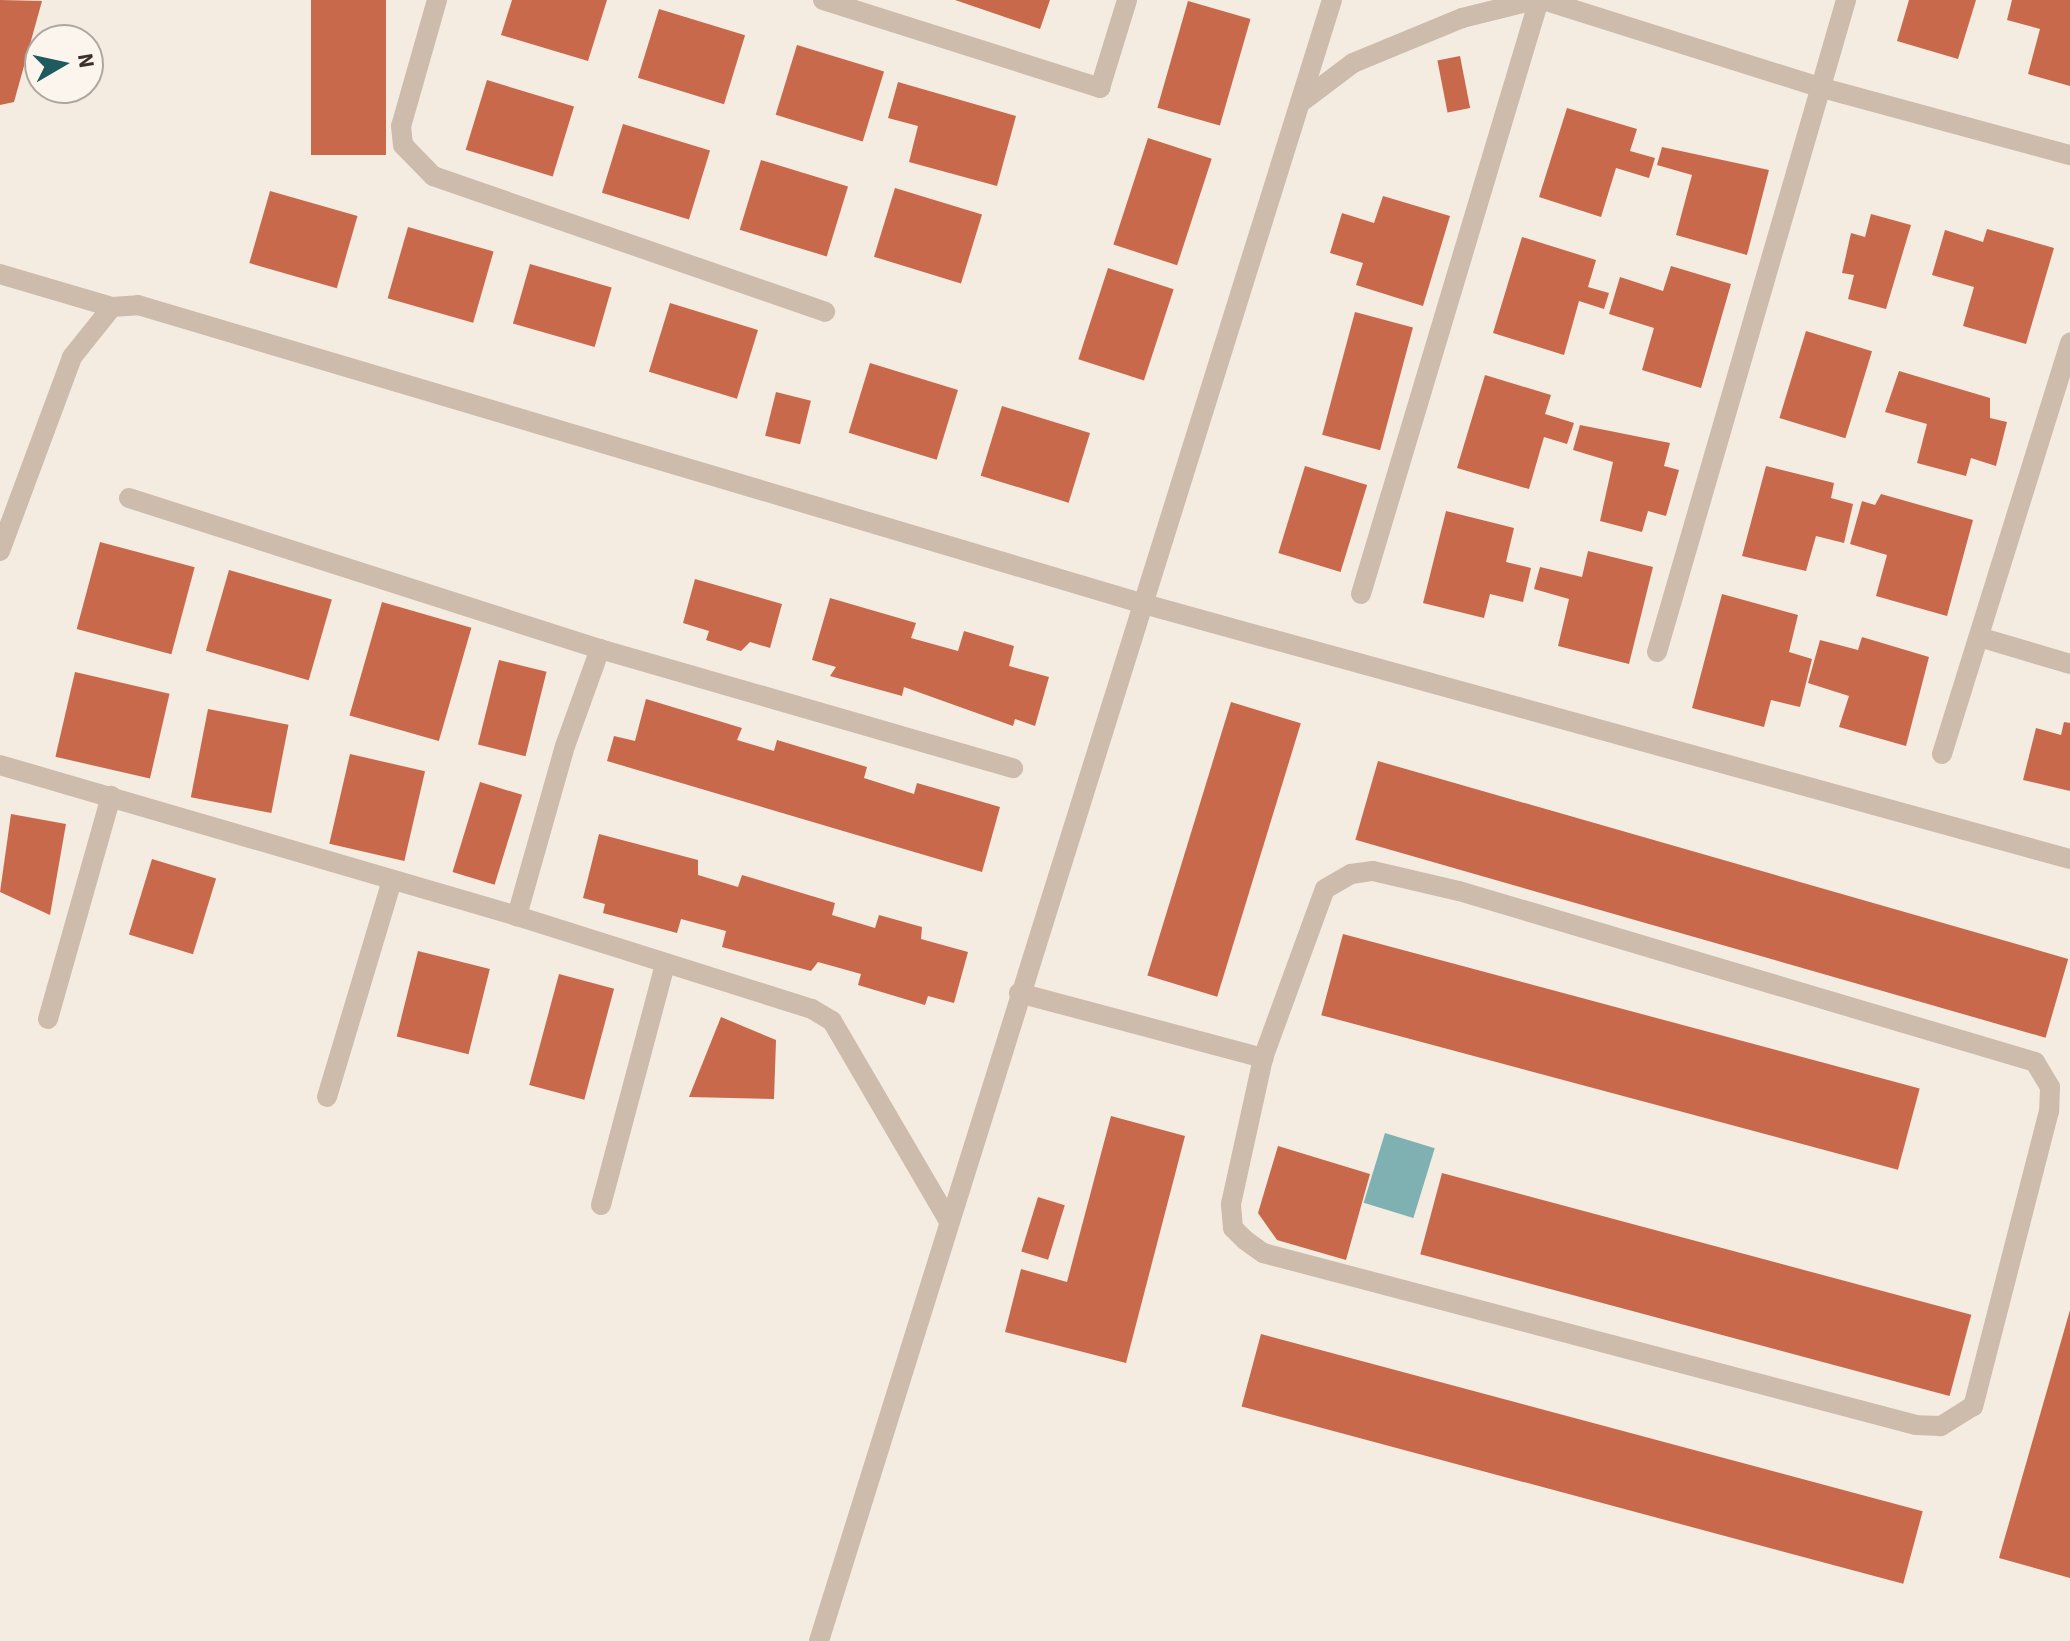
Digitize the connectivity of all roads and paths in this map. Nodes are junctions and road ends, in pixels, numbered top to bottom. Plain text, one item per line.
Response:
1 (437, 0) edge
2 (823, 0) edge
3 (1127, 0) edge
4 (1332, 0) edge
5 (1539, 0) edge
6 (1846, 0) edge
7 (1819, 87) junction
8 (1304, 100) junction
9 (2070, 155) edge
10 (0, 274) edge
11 (112, 307) junction
12 (825, 312) dead end
13 (2069, 348) edge
14 (129, 498) dead end
15 (0, 551) edge
16 (1361, 594) dead end
17 (1144, 604) junction
18 (1979, 637) junction
19 (600, 649) junction
20 (1657, 652) dead end
21 (2070, 664) edge
22 (1942, 754) dead end
23 (0, 765) edge
24 (1013, 768) dead end
25 (111, 796) junction
26 (2070, 859) edge
27 (392, 880) junction
28 (517, 916) junction
29 (665, 964) junction
30 (1019, 993) junction
31 (48, 1019) dead end
32 (1263, 1058) junction
33 (327, 1097) dead end
34 (601, 1205) dead end
35 (947, 1218) junction
36 (819, 1641) edge

1 - 12 street
2 - 3 street
4 - 8 street
5 - 7 street
5 - 8 street
5 - 16 street
6 - 7 street
7 - 9 street
7 - 20 street
8 - 17 street
10 - 11 street
11 - 15 street
11 - 17 street
13 - 18 street
14 - 19 street
17 - 26 street
17 - 30 street
18 - 21 street
18 - 22 street
19 - 24 street
19 - 28 street
23 - 25 street
25 - 27 street
25 - 31 street
27 - 28 street
27 - 33 street
28 - 29 street
29 - 34 street
29 - 35 street
30 - 32 street
30 - 35 street
32 - 32 street
35 - 36 street

